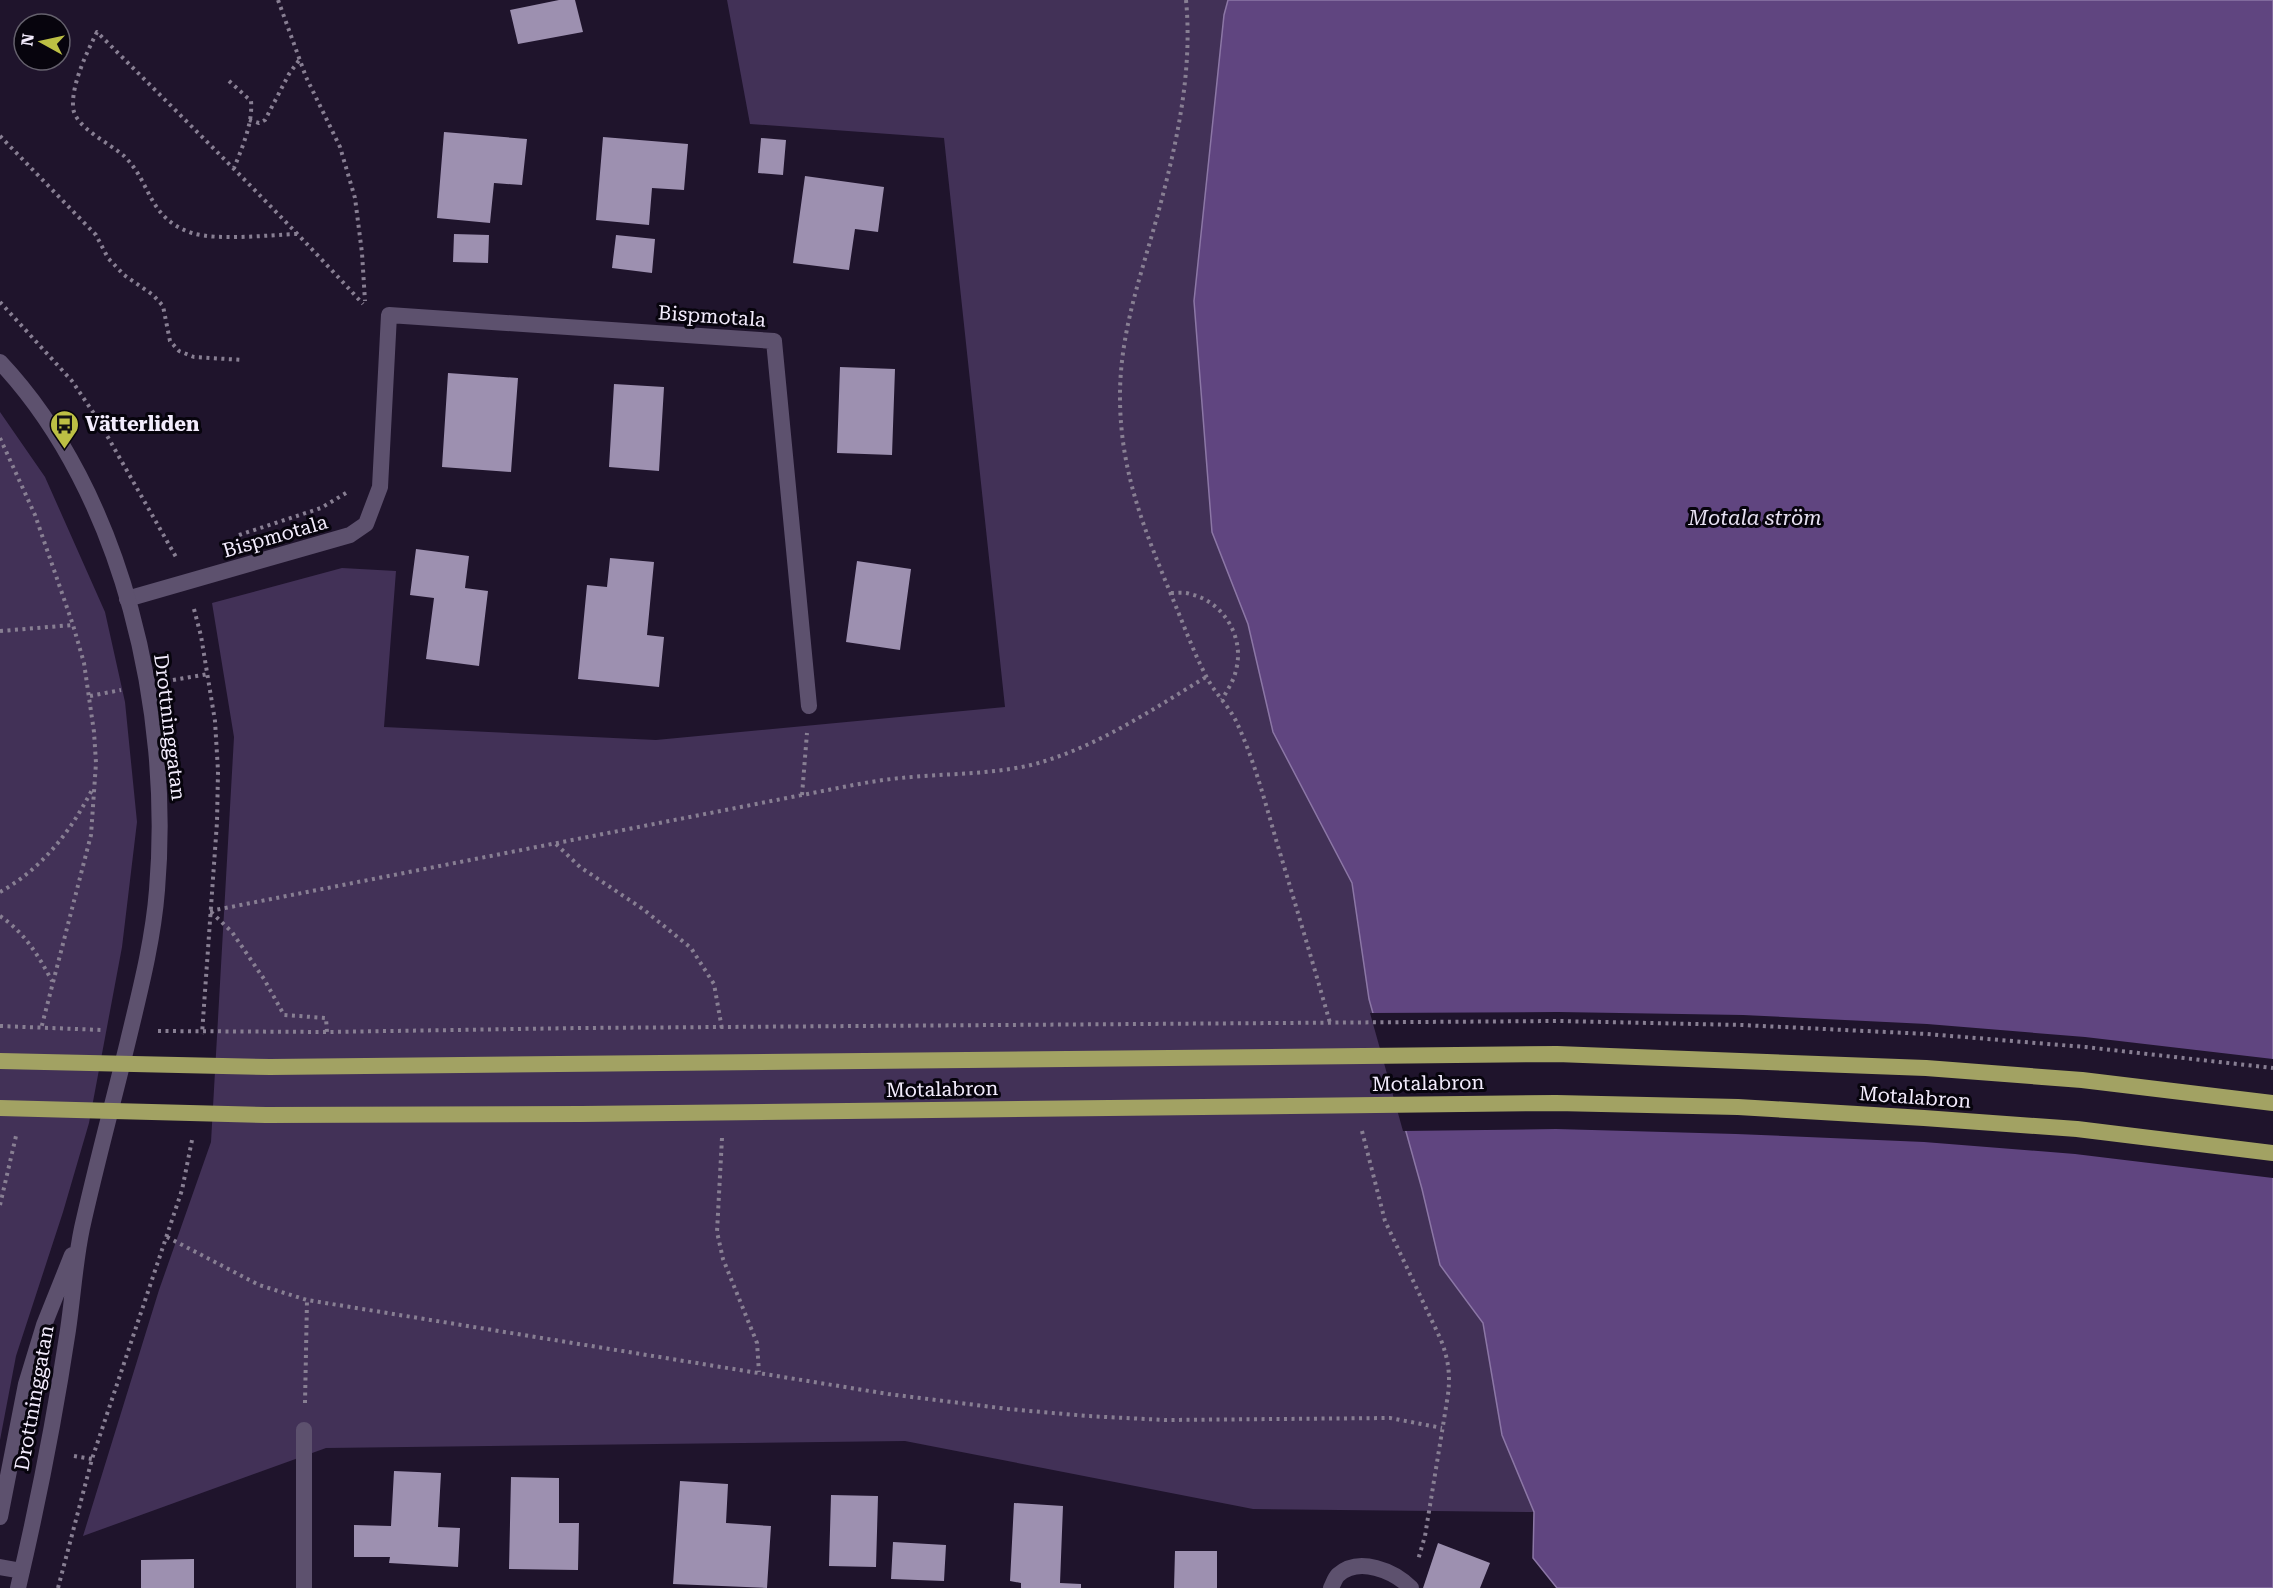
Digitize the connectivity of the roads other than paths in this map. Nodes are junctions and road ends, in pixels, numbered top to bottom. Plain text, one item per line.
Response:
1 (0, 362) edge
2 (127, 599) junction
3 (809, 705) road end
4 (0, 1061) edge
5 (2273, 1103) edge
6 (0, 1108) edge
7 (2273, 1153) edge
8 (81, 1232) junction
9 (304, 1431) road end
10 (0, 1517) edge
11 (0, 1567) edge
12 (22, 1571) junction
13 (18, 1588) edge
14 (304, 1588) edge
15 (1331, 1588) edge
16 (1411, 1588) edge

1 - 2 street, Drottninggatan
2 - 3 street, Bispmotala
2 - 8 street, Drottninggatan
4 - 5 highway, Motalabron
6 - 7 highway, Motalabron
8 - 10 street, Drottninggatan
8 - 12 street, Drottninggatan
9 - 14 street
11 - 12 street
12 - 13 street, Drottninggatan
15 - 16 street

